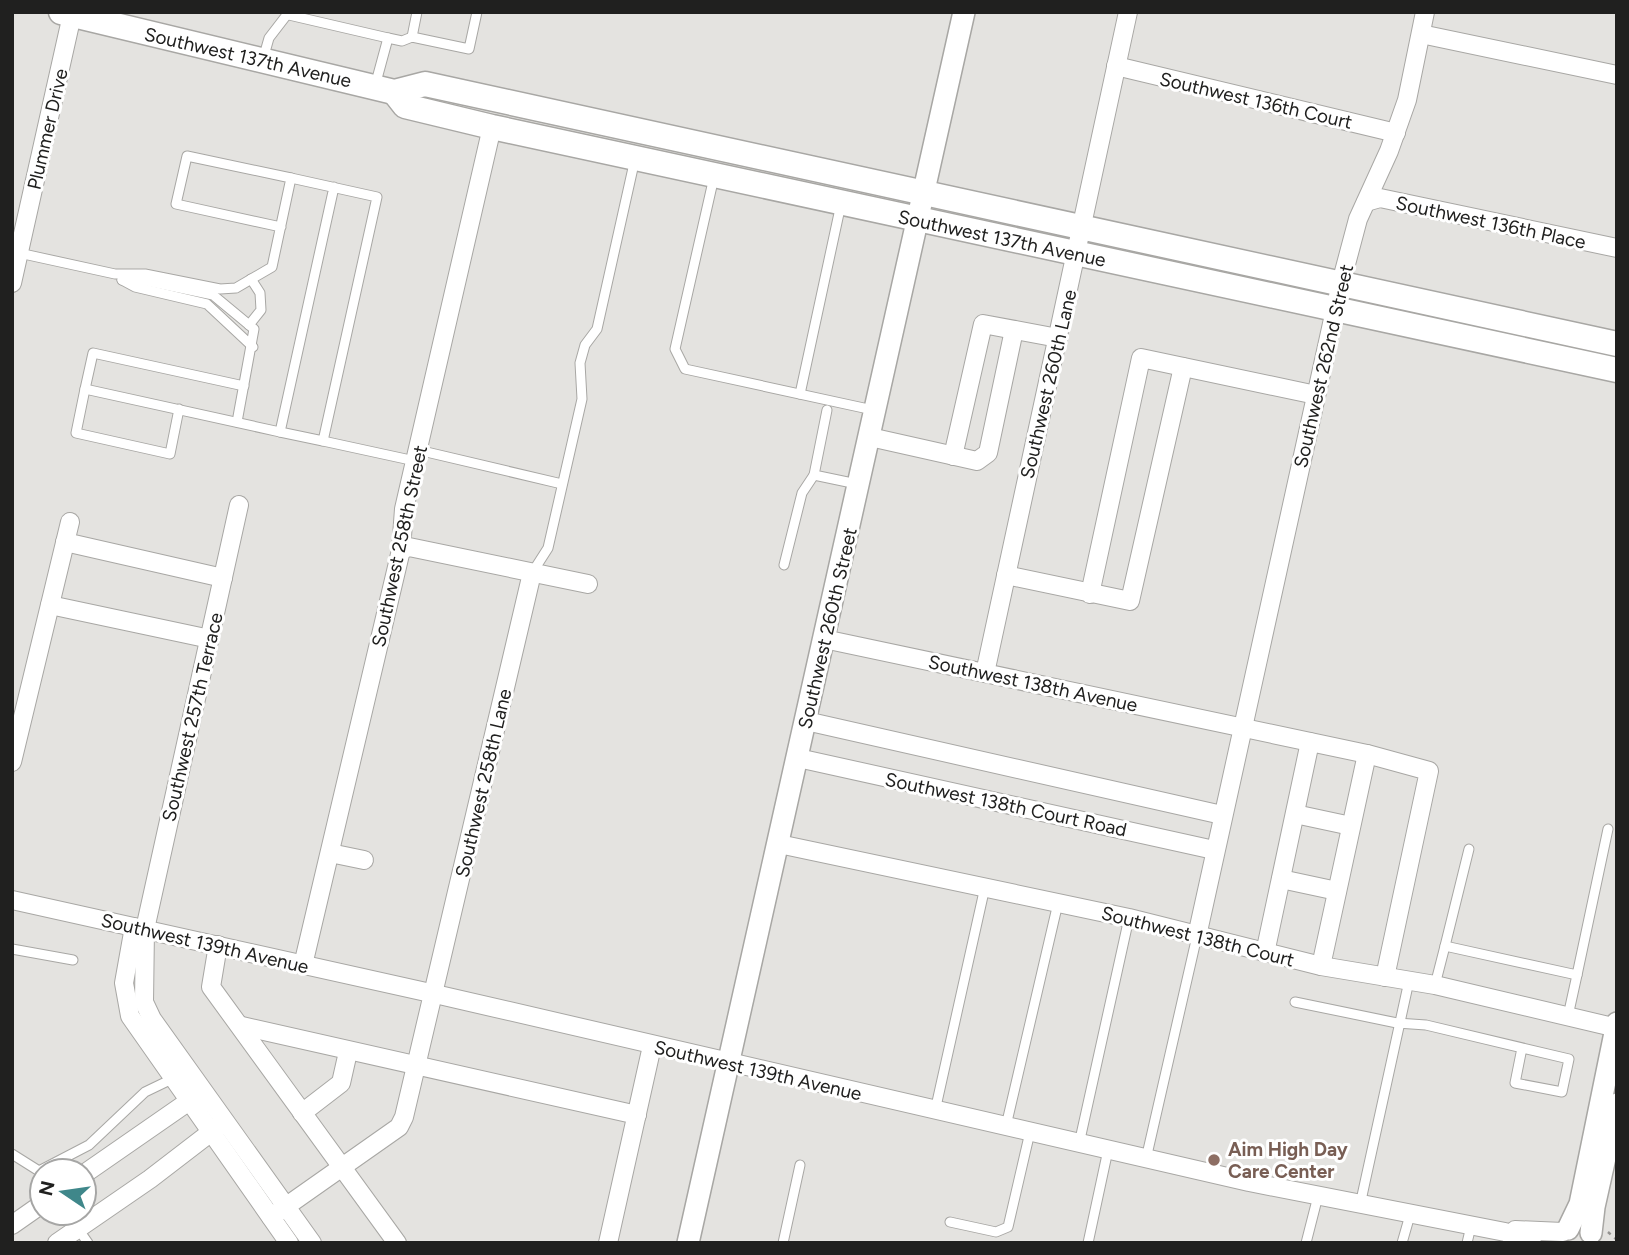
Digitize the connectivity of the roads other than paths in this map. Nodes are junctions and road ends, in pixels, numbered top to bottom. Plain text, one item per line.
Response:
1 (417, 12) edge
2 (477, 12) edge
3 (964, 12) edge
4 (1128, 12) edge
5 (1425, 12) edge
6 (68, 13) edge
7 (289, 14) edge
8 (1421, 34) junction
9 (412, 37) junction
10 (388, 38) junction
11 (263, 61) junction
12 (1116, 66) junction
13 (1617, 75) edge
14 (384, 90) junction
15 (492, 127) junction
16 (1396, 133) junction
17 (636, 158) junction
18 (714, 175) junction
19 (291, 178) junction
20 (334, 187) junction
21 (923, 194) junction
22 (1366, 202) junction
23 (841, 203) junction
24 (918, 220) junction
25 (281, 227) junction
26 (1083, 228) junction
27 (1617, 248) edge
28 (19, 253) junction
29 (1078, 254) junction
30 (119, 277) junction
31 (251, 279) junction
32 (12, 283) edge
33 (1341, 283) junction
34 (1335, 310) junction
35 (248, 325) junction
36 (1014, 330) junction
37 (1058, 338) junction
38 (1617, 344) edge
39 (253, 348) junction
40 (1183, 367) junction
41 (1617, 370) edge
42 (244, 386) junction
43 (85, 389) junction
44 (800, 394) junction
45 (1316, 395) junction
46 (179, 409) junction
47 (827, 410) dead end
48 (875, 411) junction
49 (237, 422) junction
50 (280, 432) junction
51 (870, 437) junction
52 (323, 441) junction
53 (417, 456) junction
54 (953, 456) junction
55 (814, 475) junction
56 (562, 484) junction
57 (859, 484) junction
58 (239, 505) dead end
59 (70, 522) dead end
60 (65, 542) junction
61 (401, 550) junction
62 (784, 565) dead end
63 (532, 573) junction
64 (1006, 575) junction
65 (223, 578) junction
66 (588, 584) dead end
67 (1090, 594) junction
68 (50, 605) junction
69 (210, 639) junction
70 (824, 639) junction
71 (985, 673) junction
72 (806, 721) junction
73 (1242, 727) junction
74 (1310, 742) junction
75 (1367, 754) junction
76 (798, 758) junction
77 (12, 762) edge
78 (1295, 814) junction
79 (1222, 815) junction
80 (1351, 826) junction
81 (1608, 828) dead end
82 (779, 844) junction
83 (1469, 849) dead end
84 (1214, 850) junction
85 (330, 853) junction
86 (364, 860) dead end
87 (1281, 879) junction
88 (985, 887) junction
89 (1337, 891) junction
90 (12, 900) edge
91 (1058, 903) junction
92 (1129, 918) junction
93 (140, 928) junction
94 (1197, 936) junction
95 (218, 946) junction
96 (1445, 946) junction
97 (12, 949) edge
98 (1265, 953) junction
99 (73, 960) dead end
100 (303, 965) junction
101 (1321, 966) junction
102 (1577, 975) junction
103 (1385, 977) junction
104 (1409, 981) junction
105 (1435, 985) junction
106 (435, 994) junction
107 (1295, 1002) dead end
108 (1568, 1016) junction
109 (1397, 1023) junction
110 (242, 1026) junction
111 (1616, 1026) edge
112 (652, 1046) junction
113 (1522, 1048) junction
114 (348, 1052) junction
115 (726, 1063) junction
116 (417, 1066) junction
117 (172, 1079) junction
118 (204, 1091) junction
119 (187, 1101) junction
120 (1617, 1104) edge
121 (935, 1111) junction
122 (302, 1113) junction
123 (637, 1115) junction
124 (225, 1121) junction
125 (1006, 1127) junction
126 (210, 1132) junction
127 (1030, 1132) junction
128 (1079, 1143) junction
129 (1108, 1150) junction
130 (12, 1154) edge
131 (68, 1157) edge
132 (1146, 1159) junction
133 (98, 1164) edge
134 (28, 1165) edge
135 (800, 1165) dead end
136 (343, 1167) junction
137 (1318, 1196) junction
138 (1360, 1205) junction
139 (286, 1206) junction
140 (28, 1214) edge
141 (1410, 1215) junction
142 (271, 1217) junction
143 (950, 1222) dead end
144 (12, 1225) edge
145 (1505, 1232) junction
146 (83, 1235) edge
147 (1469, 1235) edge
148 (1563, 1235) edge
149 (1596, 1239) edge
150 (57, 1243) edge
151 (289, 1243) edge
152 (312, 1243) edge
153 (397, 1243) edge
154 (608, 1243) edge
155 (688, 1243) edge
156 (783, 1243) edge
157 (1088, 1243) edge
158 (1306, 1243) edge
159 (1402, 1243) edge
160 (1532, 1243) edge

1 - 9 lane
2 - 9 lane
3 - 21 street, Southwest 260th Street
4 - 12 street, Southwest 260th Lane
5 - 8 street, Southwest 262nd Street
6 - 11 main road, Southwest 137th Avenue
6 - 28 street, Plummer Drive
7 - 10 lane
7 - 11 lane
8 - 13 street
8 - 16 street, Southwest 262nd Street
9 - 10 lane
10 - 14 lane
11 - 14 main road, Southwest 137th Avenue
12 - 16 street, Southwest 136th Court
12 - 26 street, Southwest 260th Lane
14 - 15 main road, Southwest 137th Avenue
14 - 21 main road, Southwest 137th Avenue
15 - 17 main road, Southwest 137th Avenue
15 - 53 street, Southwest 258th Street
16 - 22 street, Southwest 262nd Street
17 - 18 main road, Southwest 137th Avenue
17 - 56 lane
18 - 23 main road, Southwest 137th Avenue
18 - 44 lane
19 - 20 lane
19 - 25 lane
19 - 25 lane
20 - 50 lane
20 - 52 lane
21 - 24 street, Southwest 260th Street
21 - 26 main road, Southwest 137th Avenue
22 - 27 street, Southwest 136th Place
22 - 33 street, Southwest 262nd Street
23 - 24 main road, Southwest 137th Avenue
23 - 44 lane
24 - 29 main road, Southwest 137th Avenue
24 - 48 street, Southwest 260th Street
25 - 31 lane
26 - 29 street, Southwest 260th Lane
26 - 33 main road, Southwest 137th Avenue
28 - 30 lane
28 - 32 street, Plummer Drive
29 - 34 main road, Southwest 137th Avenue
29 - 37 street, Southwest 260th Lane
30 - 31 lane
30 - 35 lane
30 - 39 lane
31 - 35 lane
33 - 34 street, Southwest 262nd Street
33 - 38 main road, Southwest 137th Avenue
34 - 41 main road, Southwest 137th Avenue
34 - 45 street, Southwest 262nd Street
35 - 39 lane
36 - 37 street
36 - 54 street
36 - 54 street
37 - 64 street, Southwest 260th Lane
39 - 42 lane
40 - 45 street
40 - 67 street
40 - 67 street
42 - 43 lane
42 - 49 lane
43 - 46 lane
43 - 46 lane
44 - 48 lane
45 - 73 street, Southwest 262nd Street
46 - 49 lane
47 - 55 lane
48 - 51 street, Southwest 260th Street
49 - 50 lane
50 - 52 lane
51 - 54 street
51 - 57 street, Southwest 260th Street
52 - 53 lane
53 - 56 lane
53 - 61 street, Southwest 258th Street
55 - 57 lane
55 - 62 lane
56 - 63 lane
57 - 70 street, Southwest 260th Street
58 - 65 street, Southwest 257th Terrace
59 - 60 street
60 - 65 street
60 - 68 street
61 - 63 street
61 - 85 street, Southwest 258th Street
63 - 66 street
63 - 106 street, Southwest 258th Lane
64 - 67 street
64 - 71 street, Southwest 260th Lane
65 - 69 street, Southwest 257th Terrace
68 - 69 street
68 - 77 street
69 - 93 street, Southwest 257th Terrace
70 - 71 street, Southwest 138th Avenue
70 - 72 street, Southwest 260th Street
71 - 73 street, Southwest 138th Avenue
72 - 76 street, Southwest 260th Street
72 - 79 street, Southwest 138th Court Road
73 - 74 street, Southwest 138th Avenue
73 - 79 street, Southwest 262nd Street
74 - 75 street, Southwest 138th Avenue
74 - 78 street
75 - 80 street
75 - 103 street, Southwest 138th Avenue
76 - 82 street, Southwest 260th Street
76 - 84 street, Southwest 138th Court Road
78 - 80 street
78 - 87 street
79 - 84 street, Southwest 262nd Street
80 - 89 street
81 - 102 lane
82 - 88 street, Southwest 138th Court
82 - 115 street, Southwest 260th Street
83 - 96 lane
84 - 94 street, Southwest 262nd Street
85 - 86 street
85 - 100 street, Southwest 258th Street
87 - 89 street
87 - 98 street
88 - 91 street, Southwest 138th Court
88 - 121 lane
89 - 101 street
90 - 93 street, Southwest 139th Avenue
91 - 92 street, Southwest 138th Court
91 - 125 lane
92 - 94 street, Southwest 138th Court
92 - 128 lane
93 - 95 street, Southwest 139th Avenue
93 - 117 street
93 - 118 street
94 - 98 street, Southwest 138th Court
94 - 132 lane
95 - 100 street, Southwest 139th Avenue
95 - 110 street
96 - 102 lane
96 - 105 lane
97 - 99 lane
98 - 101 street, Southwest 138th Court
100 - 106 street, Southwest 139th Avenue
101 - 103 street, Southwest 138th Court
102 - 108 lane
103 - 104 street, Southwest 138th Court
104 - 105 street, Southwest 138th Court
104 - 109 lane
105 - 108 street, Southwest 138th Court
106 - 112 street, Southwest 139th Avenue
106 - 116 street, Southwest 258th Lane
107 - 109 lane
108 - 111 street, Southwest 138th Court
109 - 113 lane
109 - 138 lane
110 - 114 street
110 - 122 street
111 - 148 street
112 - 115 street, Southwest 139th Avenue
112 - 123 street
113 - 113 lane
114 - 116 street
114 - 122 street
115 - 121 street, Southwest 139th Avenue
115 - 155 street, Southwest 260th Street
116 - 123 street
116 - 136 street, Southwest 258th Lane
117 - 119 street
117 - 131 lane
118 - 119 street
118 - 124 street
119 - 126 street
119 - 133 street
120 - 149 street
121 - 125 street, Southwest 139th Avenue
122 - 136 street
123 - 154 street
124 - 126 street
124 - 139 street
125 - 127 street, Southwest 139th Avenue
126 - 142 street
126 - 146 street
127 - 128 street, Southwest 139th Avenue
127 - 143 lane
128 - 129 street, Southwest 139th Avenue
129 - 132 street, Southwest 139th Avenue
129 - 157 lane
130 - 134 lane
132 - 137 street, Southwest 139th Avenue
135 - 156 lane
136 - 139 street, Southwest 258th Lane
136 - 153 street
137 - 138 street, Southwest 139th Avenue
137 - 158 lane
138 - 141 street, Southwest 139th Avenue
139 - 142 street, Southwest 258th Lane
139 - 152 street
140 - 144 street
141 - 147 street, Southwest 139th Avenue
141 - 159 lane
142 - 151 street
145 - 147 street, Southwest 139th Avenue
145 - 148 street, Southwest 139th Avenue
145 - 160 street, Southwest 139th Avenue
146 - 150 street
148 - 149 street

